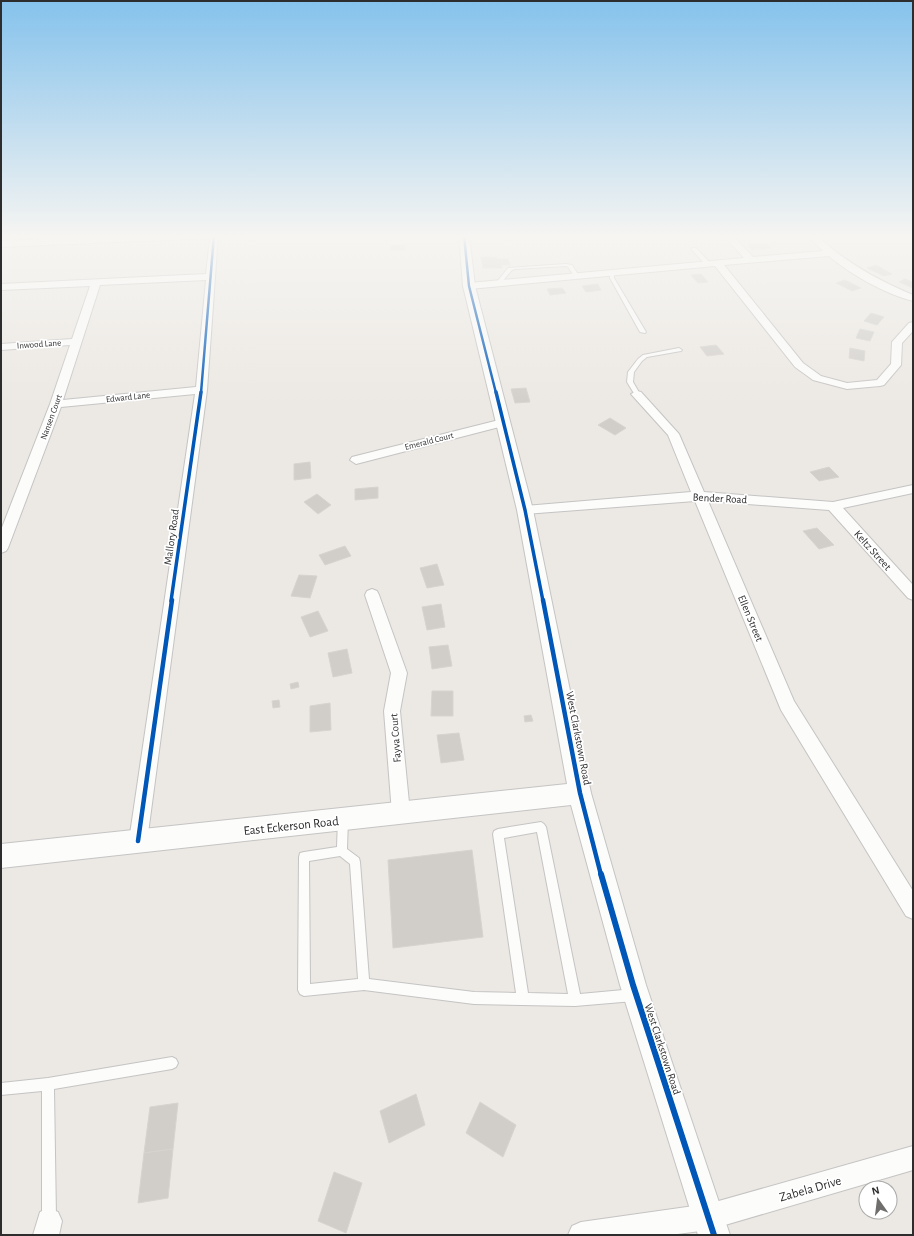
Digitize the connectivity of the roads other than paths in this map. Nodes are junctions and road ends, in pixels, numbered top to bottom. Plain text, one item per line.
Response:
1 (93, 293) edge
2 (209, 293) edge
3 (471, 293) edge
4 (620, 293) edge
5 (737, 293) edge
6 (901, 293) edge
7 (913, 298) edge
8 (913, 325) edge
9 (643, 332) dead end
10 (76, 342) junction
11 (1, 347) edge
12 (679, 350) dead end
13 (200, 390) junction
14 (637, 394) joint
15 (56, 404) junction
16 (503, 423) junction
17 (356, 460) dead end
18 (913, 489) edge
19 (700, 496) junction
20 (833, 506) junction
21 (524, 510) junction
22 (1, 548) edge
23 (913, 594) edge
24 (372, 595) dead end
25 (580, 793) junction
26 (401, 813) junction
27 (344, 819) junction
28 (138, 842) junction
29 (342, 850) junction
30 (1, 856) edge
31 (913, 909) edge
32 (364, 984) junction
33 (636, 995) junction
34 (523, 999) junction
35 (575, 1000) junction
36 (172, 1063) dead end
37 (48, 1084) junction
38 (1, 1089) edge
39 (913, 1158) edge
40 (711, 1226) edge
41 (47, 1228) edge
42 (581, 1235) edge

1 - 10 street, Nansen Court
2 - 13 street, Mallory Road
3 - 16 street, West Clarkstown Road
4 - 9 lane
5 - 8 street
6 - 7 street
10 - 11 street, Inwood Lane
10 - 15 street, Nansen Court
12 - 14 lane, Ellen Street
13 - 15 street, Edward Lane
13 - 28 street, Mallory Road
14 - 19 street, Ellen Street
15 - 22 street, Nansen Court
16 - 17 street, Emerald Court
16 - 21 street, West Clarkstown Road
18 - 20 street, Bender Road
19 - 20 street, Bender Road
19 - 21 street, Bender Road
19 - 31 street, Ellen Street
20 - 23 street, Keltz Street
21 - 25 street, West Clarkstown Road
24 - 26 street, Fayva Court
25 - 26 street, East Eckerson Road
25 - 33 street, West Clarkstown Road
26 - 27 street, East Eckerson Road
27 - 28 street, East Eckerson Road
27 - 29 lane
28 - 30 street, East Eckerson Road
29 - 32 lane
29 - 32 lane
32 - 34 lane
33 - 35 lane
33 - 40 street, West Clarkstown Road
34 - 35 lane
34 - 35 lane
36 - 37 lane
37 - 38 lane
37 - 41 lane
39 - 40 street, Zabela Drive
40 - 42 street, Zabela Drive

